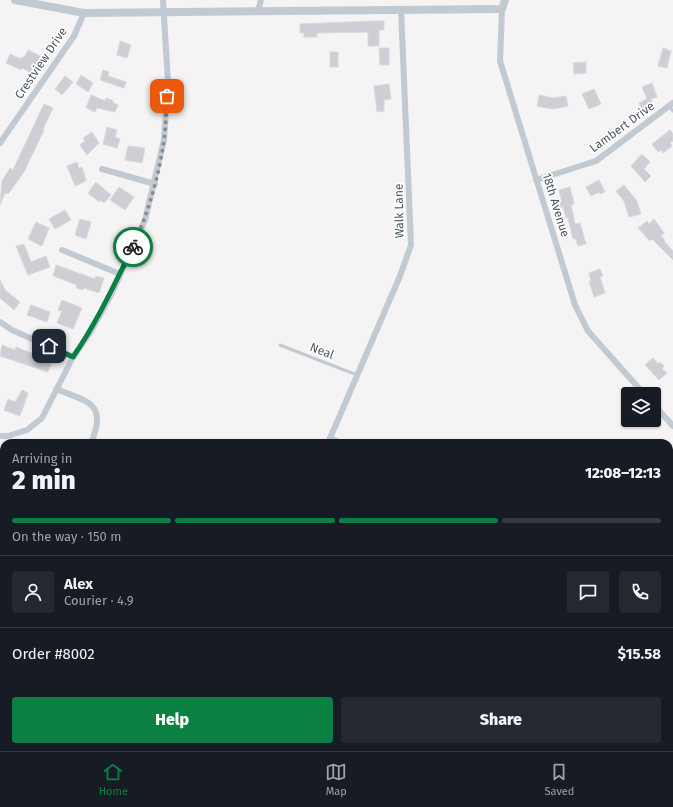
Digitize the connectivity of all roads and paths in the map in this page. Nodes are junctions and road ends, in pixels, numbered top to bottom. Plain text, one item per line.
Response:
1 (16, 0) edge
2 (164, 0) edge
3 (261, 0) edge
4 (506, 0) edge
5 (401, 9) junction
6 (502, 9) junction
7 (258, 11) junction
8 (164, 12) junction
9 (84, 13) junction
10 (672, 107) edge
11 (0, 143) edge
12 (102, 169) dead end
13 (536, 180) junction
14 (155, 184) junction
15 (62, 250) dead end
16 (120, 274) junction
17 (0, 322) edge
18 (280, 345) dead end
19 (73, 357) junction
20 (358, 375) junction
21 (638, 387) edge
22 (56, 389) junction
23 (661, 412) edge
24 (673, 426) edge
25 (0, 436) edge
26 (93, 439) edge
27 (330, 439) edge

1 - 9 street
2 - 8 street
3 - 7 street
4 - 6 street, 18th Avenue
5 - 6 street
5 - 7 street
5 - 20 street, Walk Lane
6 - 13 street, 18th Avenue
7 - 8 street
8 - 9 street
8 - 14 street
9 - 11 street, Crestview Drive
10 - 13 street, Lambert Drive
12 - 14 street
13 - 21 street, 18th Avenue
14 - 16 street
15 - 16 street
16 - 19 street
17 - 19 street
18 - 20 lane, Neal
19 - 22 street
20 - 27 street, Walk Lane
22 - 25 street
22 - 26 street
23 - 24 street

